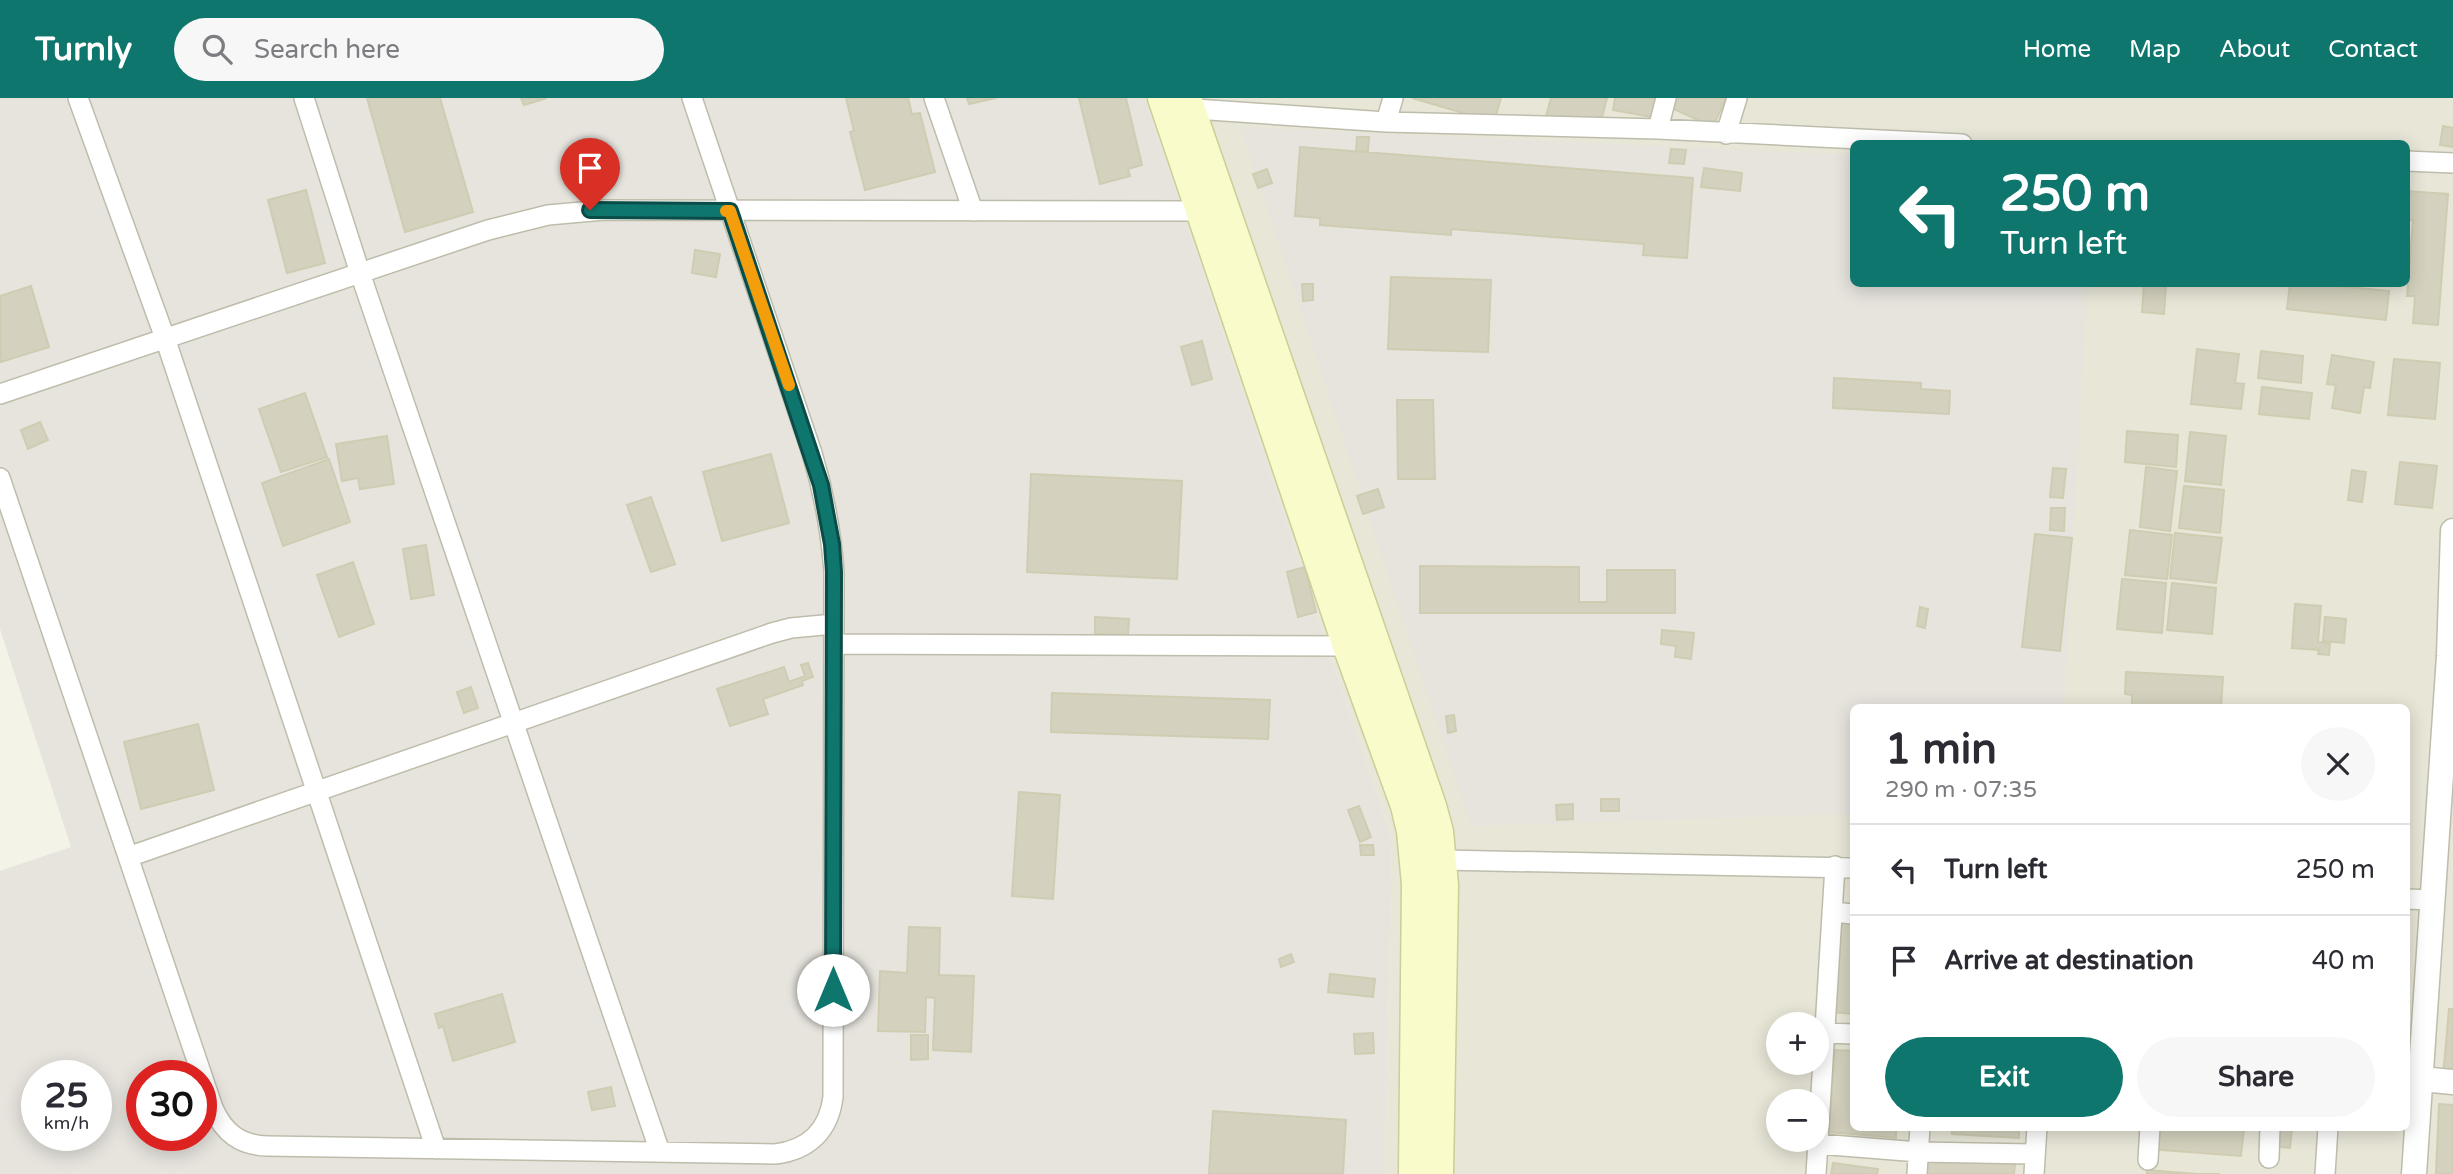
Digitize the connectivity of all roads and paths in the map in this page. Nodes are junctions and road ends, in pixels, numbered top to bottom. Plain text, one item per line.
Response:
1 (78, 98) edge
2 (304, 98) edge
3 (692, 98) edge
4 (934, 98) edge
5 (1393, 98) edge
6 (1666, 98) edge
7 (1737, 98) edge
8 (1176, 103) edge
9 (1386, 122) junction
10 (1658, 129) junction
11 (1726, 134) junction
12 (1868, 140) edge
13 (2410, 161) edge
14 (2453, 163) edge
15 (730, 211) junction
16 (973, 211) junction
17 (1199, 211) junction
18 (360, 273) junction
19 (165, 338) junction
20 (0, 394) edge
21 (0, 478) edge
22 (2453, 539) edge
23 (834, 634) junction
24 (1347, 646) junction
25 (2451, 656) edge
26 (514, 722) junction
27 (318, 790) junction
28 (128, 857) junction
29 (1442, 860) junction
30 (1844, 867) edge
31 (2444, 874) edge
32 (2410, 899) edge
33 (2433, 900) junction
34 (1832, 912) junction
35 (1850, 914) edge
36 (1826, 1012) edge
37 (1829, 1033) edge
38 (1850, 1034) edge
39 (2421, 1079) junction
40 (2453, 1082) edge
41 (1920, 1131) edge
42 (2037, 1131) edge
43 (2150, 1131) edge
44 (2270, 1131) edge
45 (2328, 1131) edge
46 (1829, 1145) edge
47 (436, 1149) junction
48 (660, 1152) junction
49 (1817, 1152) edge
50 (1919, 1152) junction
51 (2035, 1154) junction
52 (2269, 1158) dead end
53 (2148, 1160) dead end
54 (1413, 1174) edge
55 (1439, 1174) edge
56 (1816, 1174) edge
57 (1917, 1174) edge
58 (2034, 1174) edge
59 (2325, 1174) edge
60 (2414, 1174) edge

1 - 19 street
2 - 18 street
3 - 15 street
4 - 16 street
5 - 9 street
6 - 10 street
7 - 11 street
8 - 9 street
8 - 17 main road
8 - 29 main road
9 - 10 street
10 - 11 street
11 - 12 street
13 - 14 street
15 - 16 street
15 - 18 street
15 - 23 street
16 - 17 street
17 - 24 main road
18 - 19 street
18 - 26 street
19 - 20 street
19 - 27 street
21 - 28 street
22 - 25 street
23 - 24 street
23 - 26 street
23 - 48 street
24 - 54 main road
25 - 31 street
26 - 27 street
26 - 48 street
27 - 28 street
27 - 47 street
28 - 47 street
29 - 30 street
29 - 55 main road
30 - 34 street
31 - 33 street
32 - 33 street
33 - 39 street
34 - 35 street
34 - 36 street
37 - 38 street
39 - 40 street
39 - 60 street
41 - 50 street
42 - 51 street
43 - 53 street
44 - 52 street
45 - 59 street
46 - 50 street
47 - 48 street
49 - 56 street
50 - 51 street
50 - 57 street
51 - 58 street

